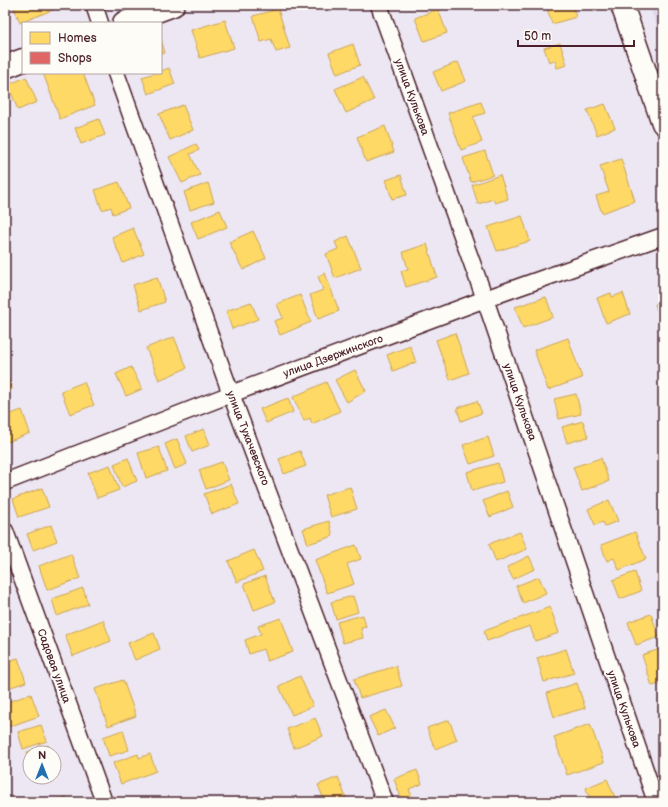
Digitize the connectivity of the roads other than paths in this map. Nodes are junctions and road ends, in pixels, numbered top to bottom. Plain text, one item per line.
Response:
1 (94, 5) edge
2 (174, 5) edge
3 (378, 5) edge
4 (622, 5) edge
5 (100, 22) edge
6 (127, 22) edge
7 (22, 60) edge
8 (5, 67) edge
9 (116, 74) edge
10 (663, 123) edge
11 (663, 236) edge
12 (485, 299) junction
13 (231, 394) junction
14 (5, 482) edge
15 (5, 531) edge
16 (104, 802) edge
17 (385, 802) edge
18 (656, 802) edge

1 - 5 street
2 - 6 main road
3 - 12 street, улица Кулькова
4 - 10 main road
7 - 8 main road
9 - 13 street, улица Тухачевского
11 - 12 street, улица Дзержинского
12 - 13 street, улица Дзержинского
12 - 18 street, улица Кулькова
13 - 14 street, улица Дзержинского
13 - 17 street, улица Тухачевского
15 - 16 street, Садовая улица

